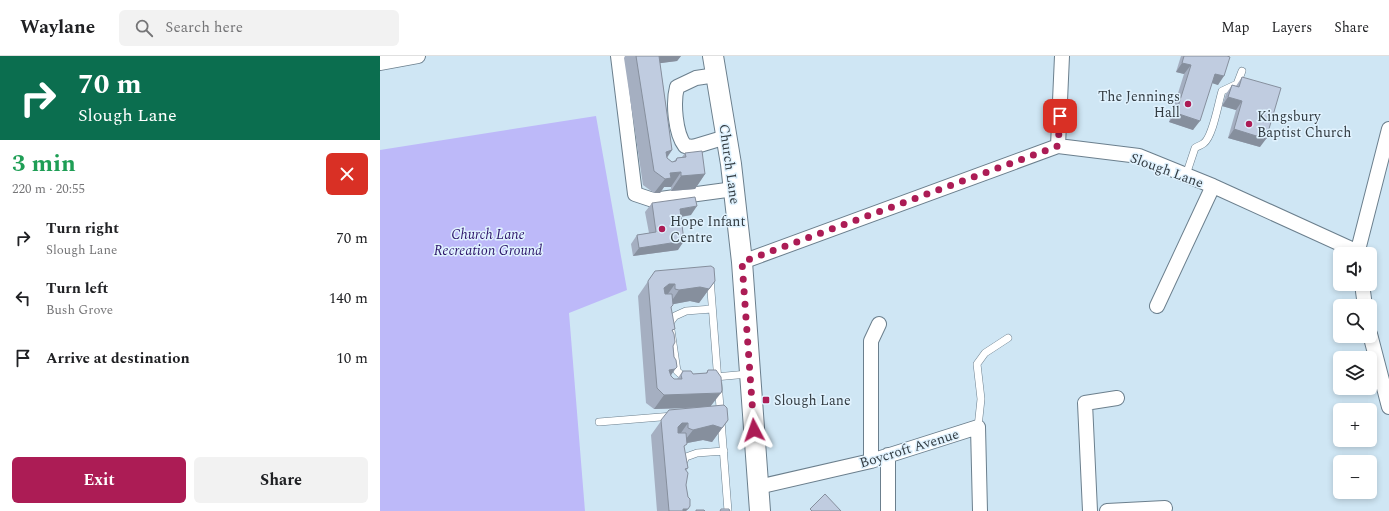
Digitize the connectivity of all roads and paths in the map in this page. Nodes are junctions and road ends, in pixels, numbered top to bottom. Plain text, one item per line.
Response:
1 (418, 56) edge
2 (618, 56) edge
3 (713, 56) edge
4 (1062, 56) edge
5 (380, 63) edge
6 (1242, 71) dead end
7 (716, 75) junction
8 (1389, 129) edge
9 (726, 137) junction
10 (1058, 146) junction
11 (1186, 175) junction
12 (1213, 186) junction
13 (734, 189) junction
14 (1345, 247) edge
15 (1357, 247) edge
16 (742, 262) junction
17 (710, 277) edge
18 (1157, 306) dead end
19 (712, 309) junction
20 (879, 324) dead end
21 (1008, 338) dead end
22 (1372, 343) edge
23 (750, 374) junction
24 (719, 377) junction
25 (707, 378) edge
26 (694, 379) edge
27 (1117, 398) dead end
28 (1389, 407) edge
29 (683, 415) edge
30 (599, 422) dead end
31 (978, 427) junction
32 (724, 450) junction
33 (888, 455) junction
34 (871, 461) junction
35 (683, 472) edge
36 (758, 487) junction
37 (1165, 508) dead end
38 (728, 511) edge
39 (760, 511) edge
40 (888, 511) edge
41 (980, 511) edge
42 (1090, 511) edge
43 (1107, 511) edge

1 - 5 street
2 - 13 street
3 - 7 main road, Church Lane
4 - 10 street
6 - 11 lane
7 - 9 main road, Church Lane
7 - 9 street
8 - 15 street
9 - 13 main road, Church Lane
10 - 11 street, Slough Lane
10 - 16 street, Slough Lane
11 - 12 street, Slough Lane
12 - 14 street, Slough Lane
12 - 18 street
13 - 16 main road, Church Lane
16 - 23 main road, Church Lane
17 - 19 lane
19 - 24 lane
19 - 26 lane
20 - 34 street
21 - 31 lane
22 - 28 street
23 - 24 lane
23 - 36 main road, Church Lane
24 - 25 lane
24 - 32 lane
27 - 42 street
29 - 30 lane
31 - 33 street, Boycroft Avenue
31 - 41 street, Boycroft Avenue
32 - 35 lane
32 - 38 lane
33 - 34 street, Boycroft Avenue
33 - 40 street
34 - 36 street, Boycroft Avenue
36 - 39 main road, Church Lane
37 - 43 street

